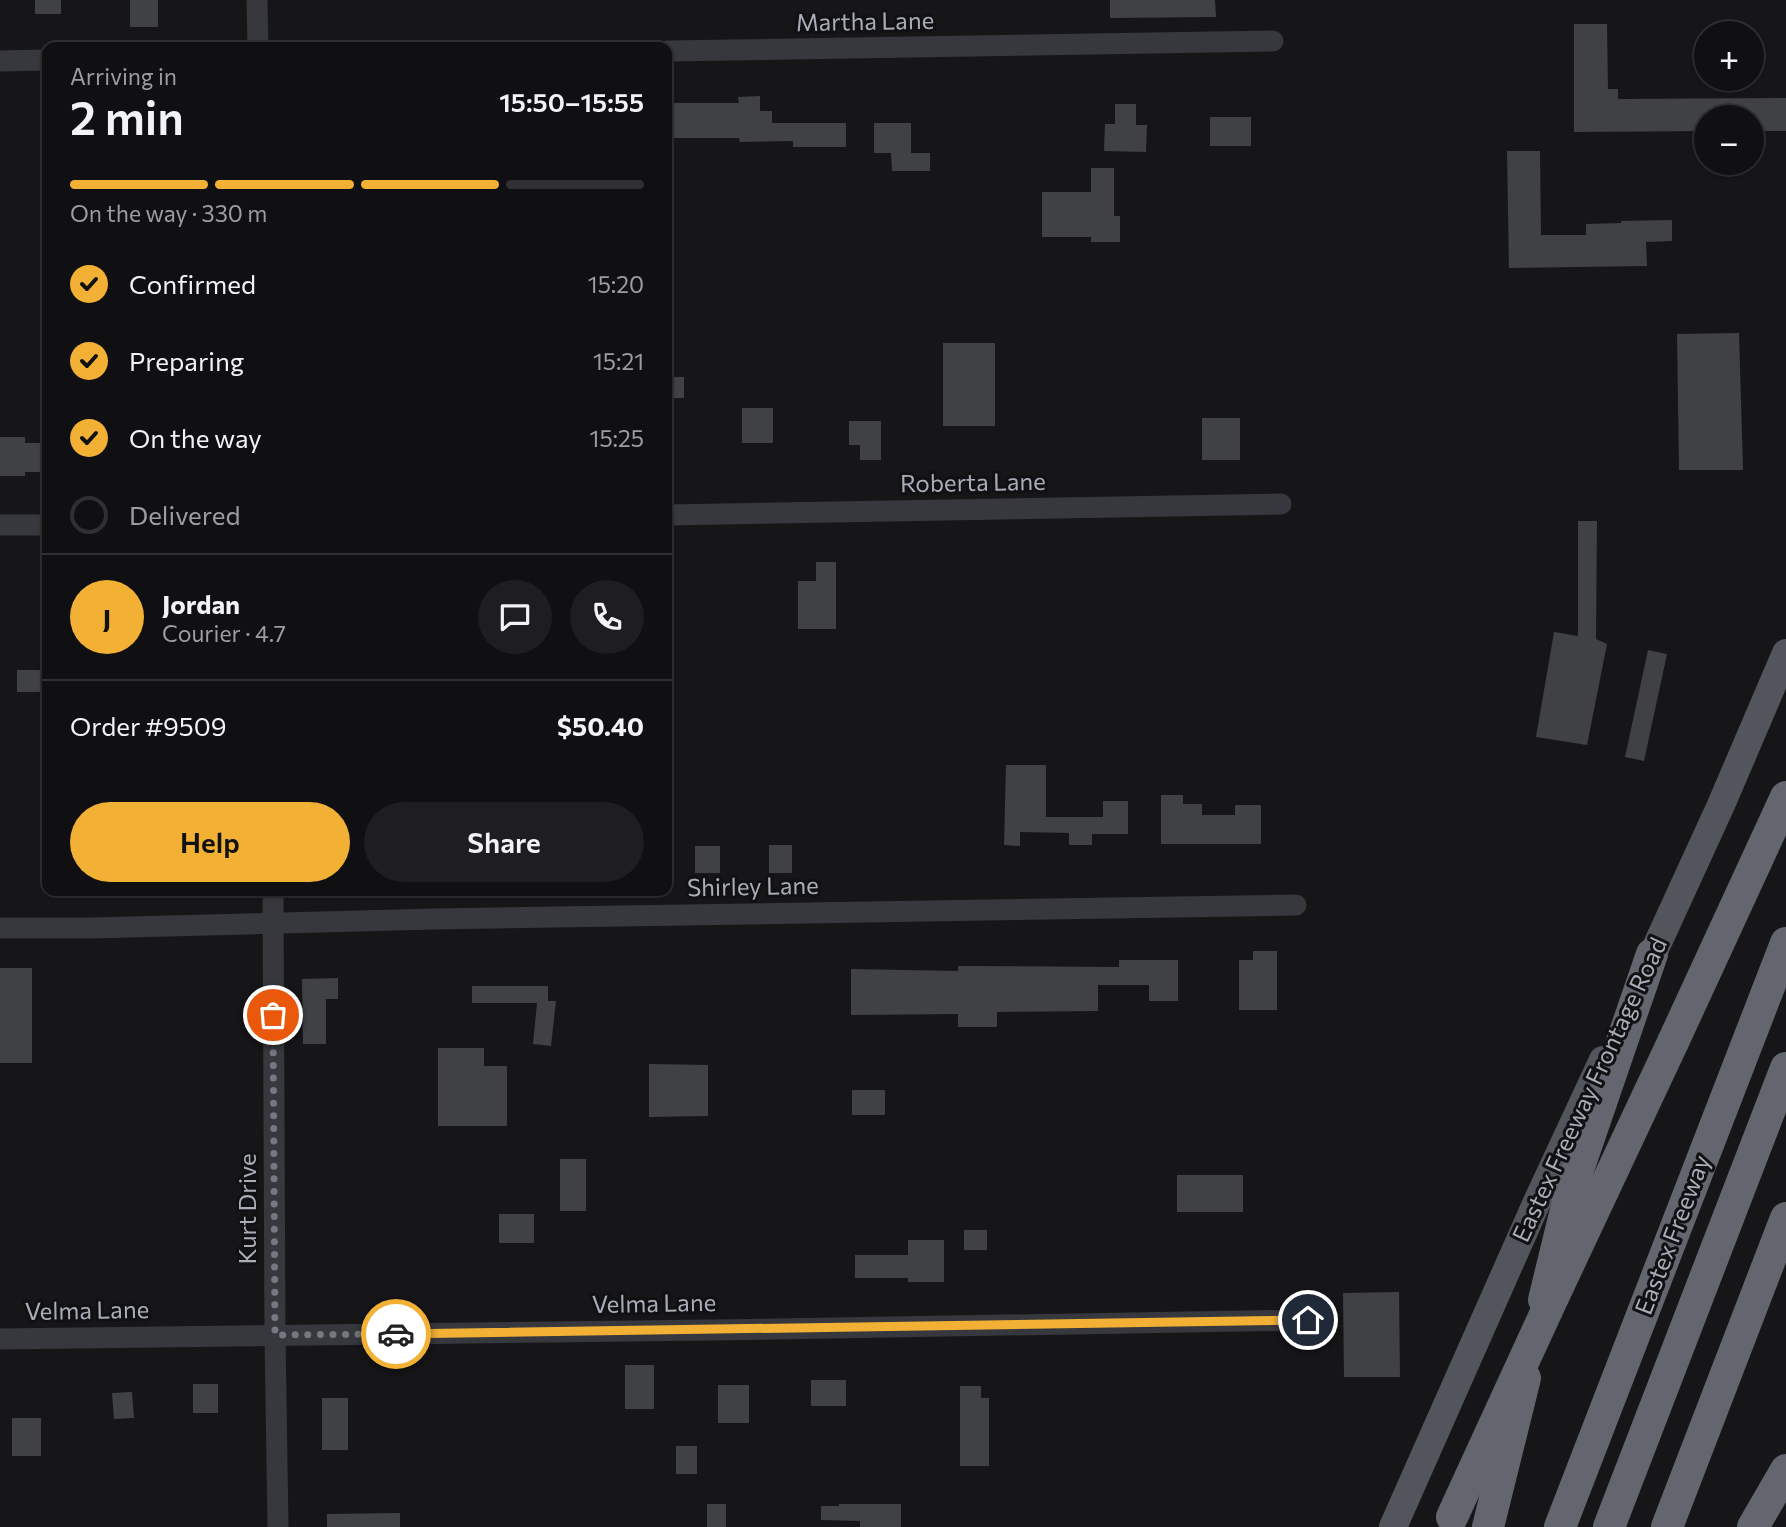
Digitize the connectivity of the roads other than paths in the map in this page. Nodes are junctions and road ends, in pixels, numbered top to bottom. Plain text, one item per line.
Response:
1 (257, 0) edge
2 (1273, 41) dead end
3 (258, 42) edge
4 (672, 51) edge
5 (42, 60) edge
6 (0, 61) edge
7 (1281, 504) dead end
8 (672, 515) edge
9 (0, 525) edge
10 (42, 525) edge
11 (1786, 653) edge
12 (1786, 797) edge
13 (273, 896) edge
14 (1296, 905) dead end
15 (274, 922) junction
16 (0, 928) edge
17 (1786, 943) edge
18 (1653, 954) junction
19 (1786, 1068) edge
20 (1786, 1218) edge
21 (1308, 1320) dead end
22 (275, 1335) junction
23 (0, 1339) edge
24 (1786, 1469) edge
25 (1786, 1483) edge
26 (1449, 1524) edge
27 (278, 1527) edge
28 (1393, 1527) edge
29 (1488, 1527) edge
30 (1560, 1527) edge
31 (1609, 1527) edge
32 (1667, 1527) edge
33 (1753, 1527) edge
34 (1771, 1527) edge

1 - 3 street
2 - 4 street, Martha Lane
5 - 6 street
7 - 8 street, Roberta Lane
9 - 10 street
11 - 18 main road, Eastex Freeway Frontage Road
12 - 26 highway, bridge
13 - 15 street, Kurt Drive
14 - 15 street, Shirley Lane
15 - 16 street, Shirley Lane
15 - 22 street, Kurt Drive
17 - 30 highway, Eastex Freeway
18 - 28 main road, Eastex Freeway Frontage Road
18 - 29 highway
19 - 31 highway
20 - 32 highway
21 - 22 street, Velma Lane
22 - 23 street, Velma Lane
22 - 27 street, Kurt Drive
24 - 33 highway
25 - 34 highway

